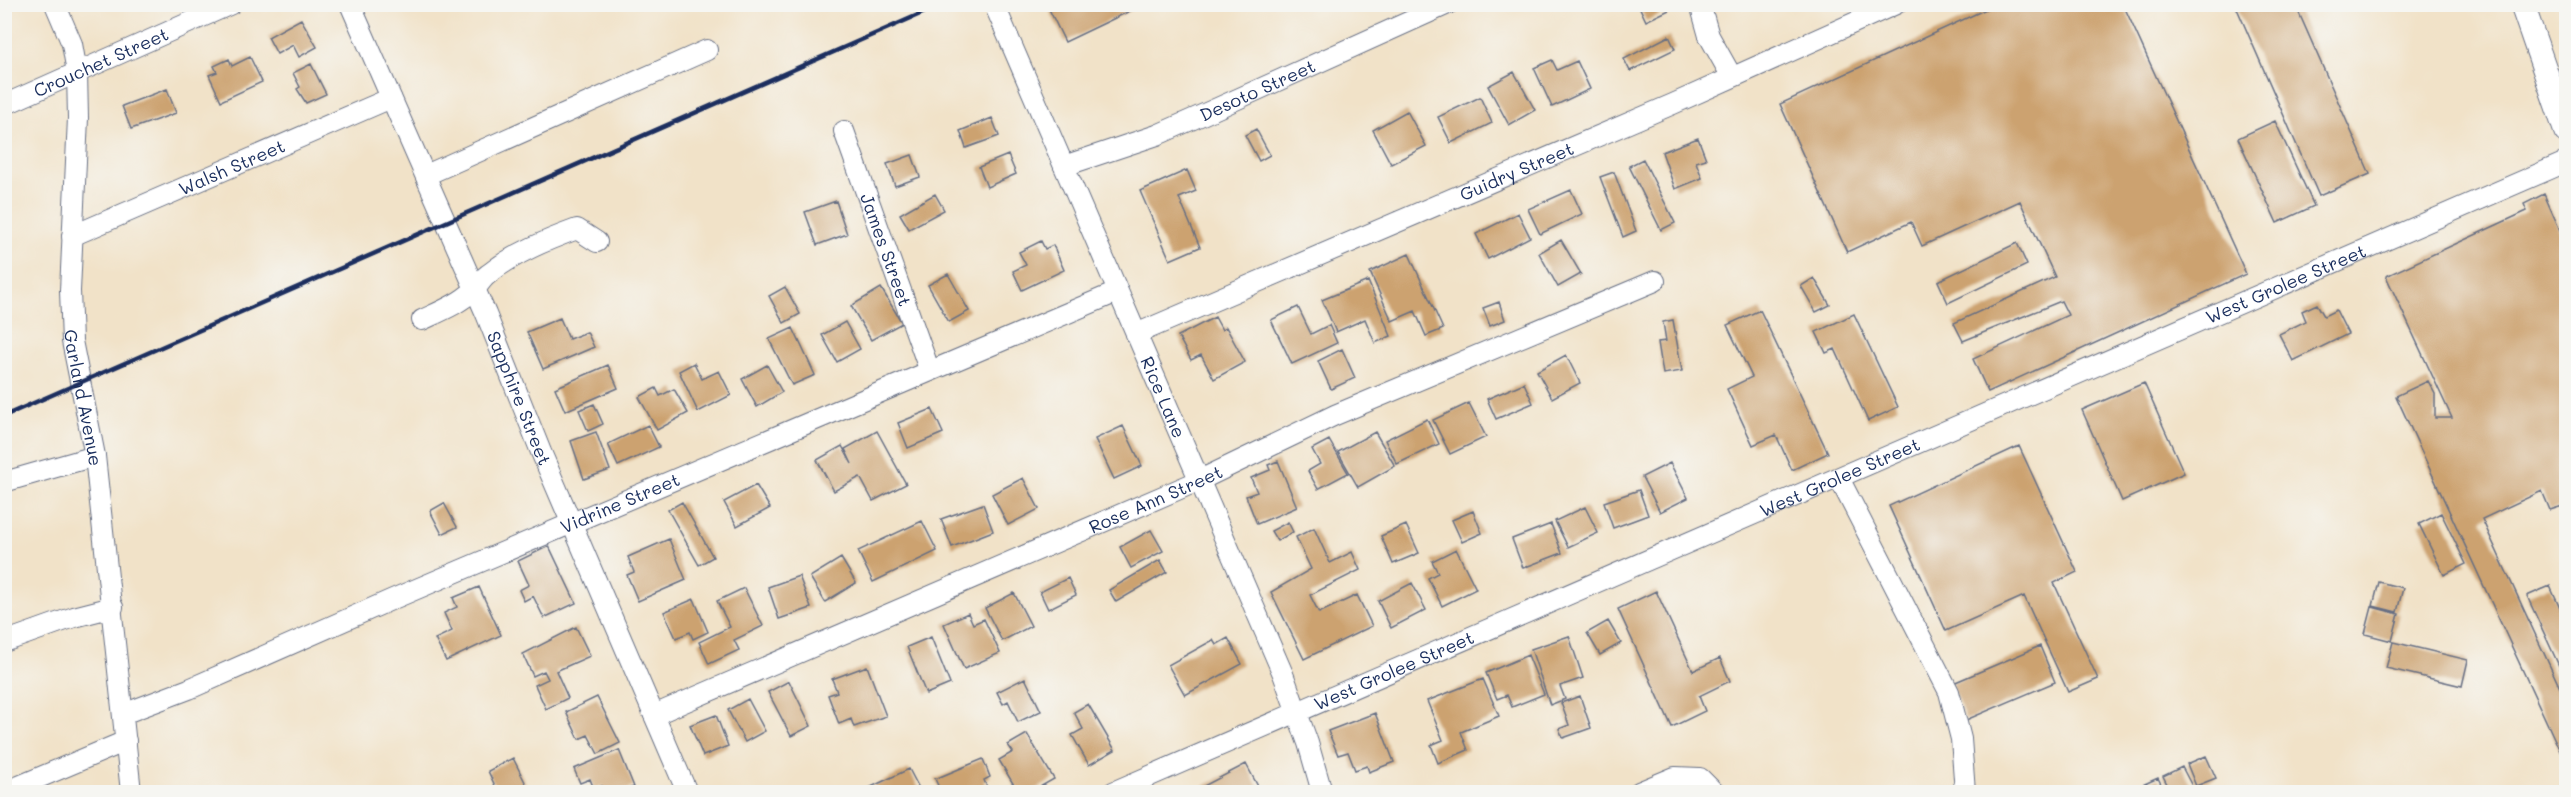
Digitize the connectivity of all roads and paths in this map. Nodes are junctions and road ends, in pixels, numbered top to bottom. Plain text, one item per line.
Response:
1 (55, 4) edge
2 (231, 4) edge
3 (350, 4) edge
4 (994, 4) edge
5 (1448, 4) edge
6 (1700, 4) edge
7 (1896, 4) edge
8 (2522, 4) edge
9 (706, 50) dead end
10 (77, 72) junction
11 (1732, 77) junction
12 (391, 98) junction
13 (4, 105) edge
14 (844, 131) dead end
15 (2566, 131) edge
16 (2566, 162) edge
17 (1064, 166) junction
18 (426, 175) junction
19 (72, 237) junction
20 (597, 242) dead end
21 (1655, 282) dead end
22 (474, 290) junction
23 (1117, 292) junction
24 (422, 320) dead end
25 (1136, 334) junction
26 (929, 369) junction
27 (95, 456) junction
28 (1839, 478) junction
29 (1198, 481) junction
30 (4, 482) edge
31 (573, 525) junction
32 (113, 607) junction
33 (4, 642) edge
34 (1297, 713) junction
35 (123, 714) junction
36 (654, 715) junction
37 (126, 741) junction
38 (5, 792) edge
39 (131, 792) edge
40 (687, 792) edge
41 (1113, 792) edge
42 (1322, 792) edge
43 (1639, 792) edge
44 (1714, 792) edge
45 (1965, 792) edge

1 - 10 street, Garland Avenue
2 - 10 street, Crouchet Street
3 - 12 street, Sapphire Street
4 - 17 street, Rice Lane
5 - 17 street, Desoto Street
6 - 11 street
7 - 11 street, Guidry Street
8 - 15 street
9 - 18 street
10 - 13 street, Crouchet Street
10 - 19 street, Garland Avenue
11 - 25 street, Guidry Street
12 - 18 street, Sapphire Street
12 - 19 street, Walsh Street
14 - 26 street, James Street
16 - 28 street, West Grolee Street
17 - 23 street, Rice Lane
18 - 22 street, Sapphire Street
19 - 27 street, Garland Avenue
20 - 22 street
21 - 29 street, Rose Ann Street
22 - 24 street
22 - 31 street, Sapphire Street
23 - 25 street, Rice Lane
23 - 26 street, Vidrine Street
25 - 29 street, Rice Lane
26 - 31 street, Vidrine Street
27 - 30 street
27 - 32 street, Garland Avenue
28 - 34 street, West Grolee Street
28 - 45 street
29 - 34 street, Rice Lane
29 - 36 street, Rose Ann Street
31 - 35 street, Vidrine Street
31 - 36 street, Sapphire Street
32 - 33 street
32 - 35 street, Garland Avenue
34 - 41 street, West Grolee Street
34 - 42 street, Rice Lane
35 - 37 street, Garland Avenue
36 - 40 street, Sapphire Street
37 - 38 street
37 - 39 street, Garland Avenue
43 - 44 street

